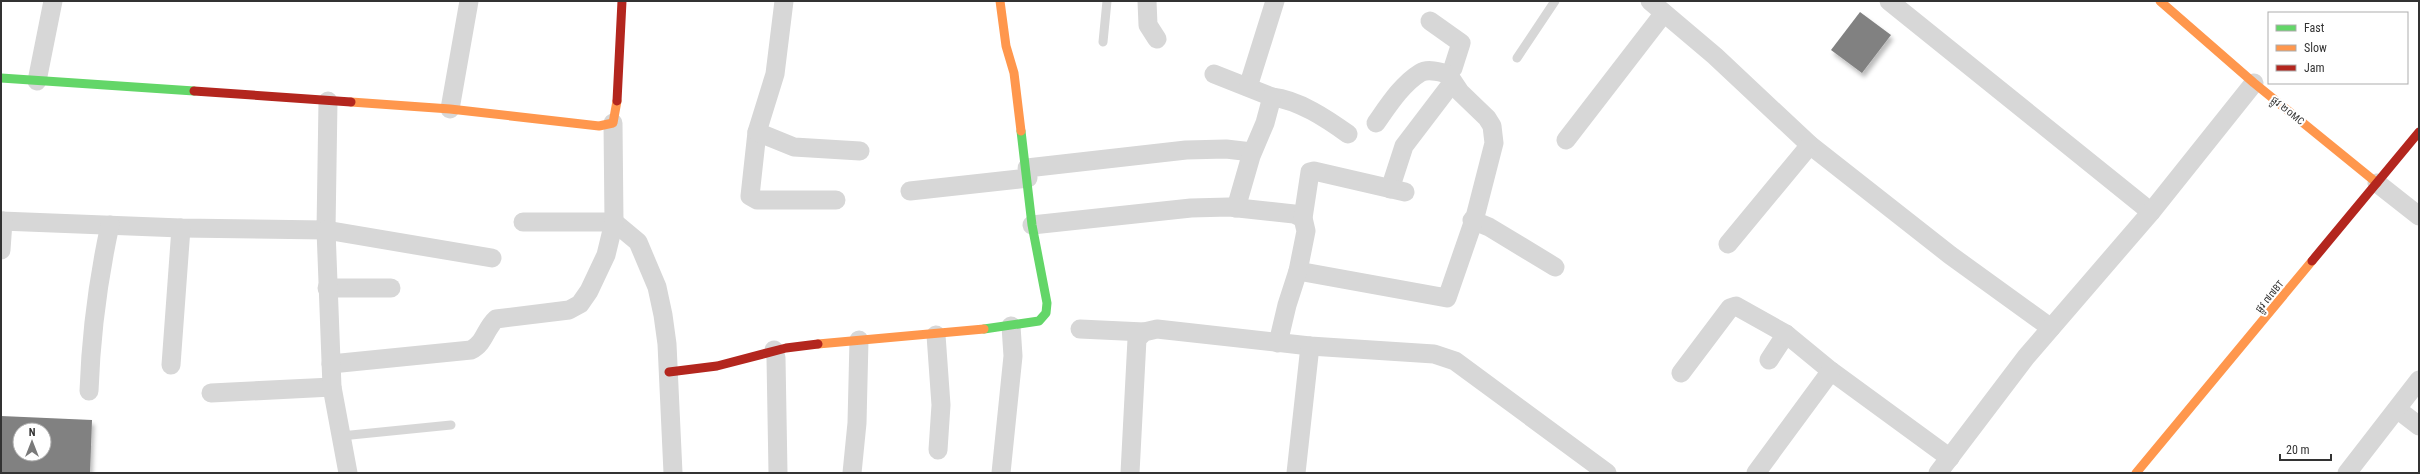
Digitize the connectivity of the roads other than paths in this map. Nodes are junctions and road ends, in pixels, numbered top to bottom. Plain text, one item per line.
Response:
1 (53, 1) edge
2 (469, 1) edge
3 (622, 1) edge
4 (784, 1) edge
5 (1000, 1) edge
6 (1107, 1) edge
7 (1147, 1) edge
8 (1275, 1) edge
9 (1555, 1) edge
10 (1650, 1) edge
11 (1889, 1) edge
12 (2160, 1) edge
13 (1664, 13) junction
14 (1430, 21) dead end
15 (1157, 39) dead end
16 (1103, 42) dead end
17 (1517, 58) dead end
18 (1214, 74) dead end
19 (1, 78) edge
20 (1450, 78) junction
21 (37, 81) junction
22 (2254, 82) junction
23 (1248, 87) junction
24 (1272, 97) junction
25 (328, 101) junction
26 (450, 109) junction
27 (613, 123) junction
28 (1376, 123) dead end
29 (757, 132) junction
30 (2419, 132) edge
31 (1348, 134) dead end
32 (1566, 140) dead end
33 (1810, 145) junction
34 (860, 151) dead end
35 (1252, 152) junction
36 (1027, 173) junction
37 (2377, 183) junction
38 (910, 191) dead end
39 (836, 200) dead end
40 (1236, 208) junction
41 (2151, 212) junction
42 (2419, 216) edge
43 (1303, 218) junction
44 (1472, 220) junction
45 (2, 221) edge
46 (523, 222) dead end
47 (614, 222) junction
48 (1032, 224) junction
49 (110, 225) junction
50 (181, 228) junction
51 (326, 230) junction
52 (1728, 244) dead end
53 (1, 250) edge
54 (492, 258) dead end
55 (1555, 267) dead end
56 (1298, 271) junction
57 (327, 288) junction
58 (392, 288) dead end
59 (1011, 326) junction
60 (2051, 328) junction
61 (1080, 329) dead end
62 (1144, 332) junction
63 (1786, 334) junction
64 (936, 335) junction
65 (859, 340) junction
66 (1278, 343) junction
67 (1310, 346) junction
68 (774, 350) junction
69 (1769, 360) dead end
70 (330, 364) junction
71 (171, 365) dead end
72 (1832, 371) junction
73 (669, 372) junction
74 (1681, 373) dead end
75 (2419, 380) edge
76 (332, 387) junction
77 (89, 391) dead end
78 (210, 393) dead end
79 (2397, 409) junction
80 (451, 425) dead end
81 (2419, 426) edge
82 (341, 436) junction
83 (938, 450) dead end
84 (1950, 458) junction
85 (1597, 470) edge
86 (348, 473) edge
87 (673, 473) edge
88 (778, 473) edge
89 (852, 473) edge
90 (1001, 473) edge
91 (1130, 473) edge
92 (1296, 473) edge
93 (1756, 473) edge
94 (1938, 473) edge
95 (2136, 473) edge
96 (2347, 473) edge

1 - 21 street
2 - 26 street
3 - 27 street
4 - 29 street
5 - 36 street
6 - 16 lane
7 - 15 street
8 - 23 street
9 - 17 lane
10 - 13 street
11 - 41 street
12 - 22 street, ផ្លូវ ២០MC
13 - 32 street
13 - 33 street
14 - 20 street
18 - 23 street
19 - 21 street
20 - 28 street
20 - 43 street
20 - 44 street
21 - 25 street
22 - 37 street, ផ្លូវ ២០MC
22 - 41 street
23 - 24 street
24 - 31 street
24 - 35 street
25 - 26 street
25 - 51 street
26 - 27 street
27 - 47 street
29 - 34 street
29 - 39 street
30 - 37 street, ផ្លូវ ៧៧BT
33 - 52 street
33 - 60 street
35 - 36 street
35 - 40 street
36 - 38 street
36 - 48 street
37 - 42 street, ផ្លូវ ២០MC
37 - 95 street, ផ្លូវ ៧៧BT
40 - 43 street
40 - 48 street
41 - 60 street
43 - 56 street
44 - 55 street
44 - 56 street
45 - 49 street
45 - 53 street
46 - 47 street
47 - 70 street
47 - 73 street
48 - 59 street
49 - 50 street
49 - 77 street
50 - 51 street
50 - 71 street
51 - 54 street
51 - 57 street
56 - 66 street
57 - 58 street
57 - 70 street
59 - 64 street
59 - 90 street
60 - 84 street
61 - 62 street
62 - 66 street
62 - 91 street
63 - 69 street
63 - 72 street
63 - 74 street
64 - 65 street
64 - 83 street
65 - 68 street
65 - 89 street
66 - 67 street
67 - 85 street
67 - 92 street
68 - 73 street
68 - 88 street
70 - 76 street
72 - 84 street
72 - 93 street
73 - 87 street
75 - 79 street
76 - 78 street
76 - 82 street
79 - 81 street
79 - 96 street
80 - 82 lane
82 - 86 street
84 - 94 street

